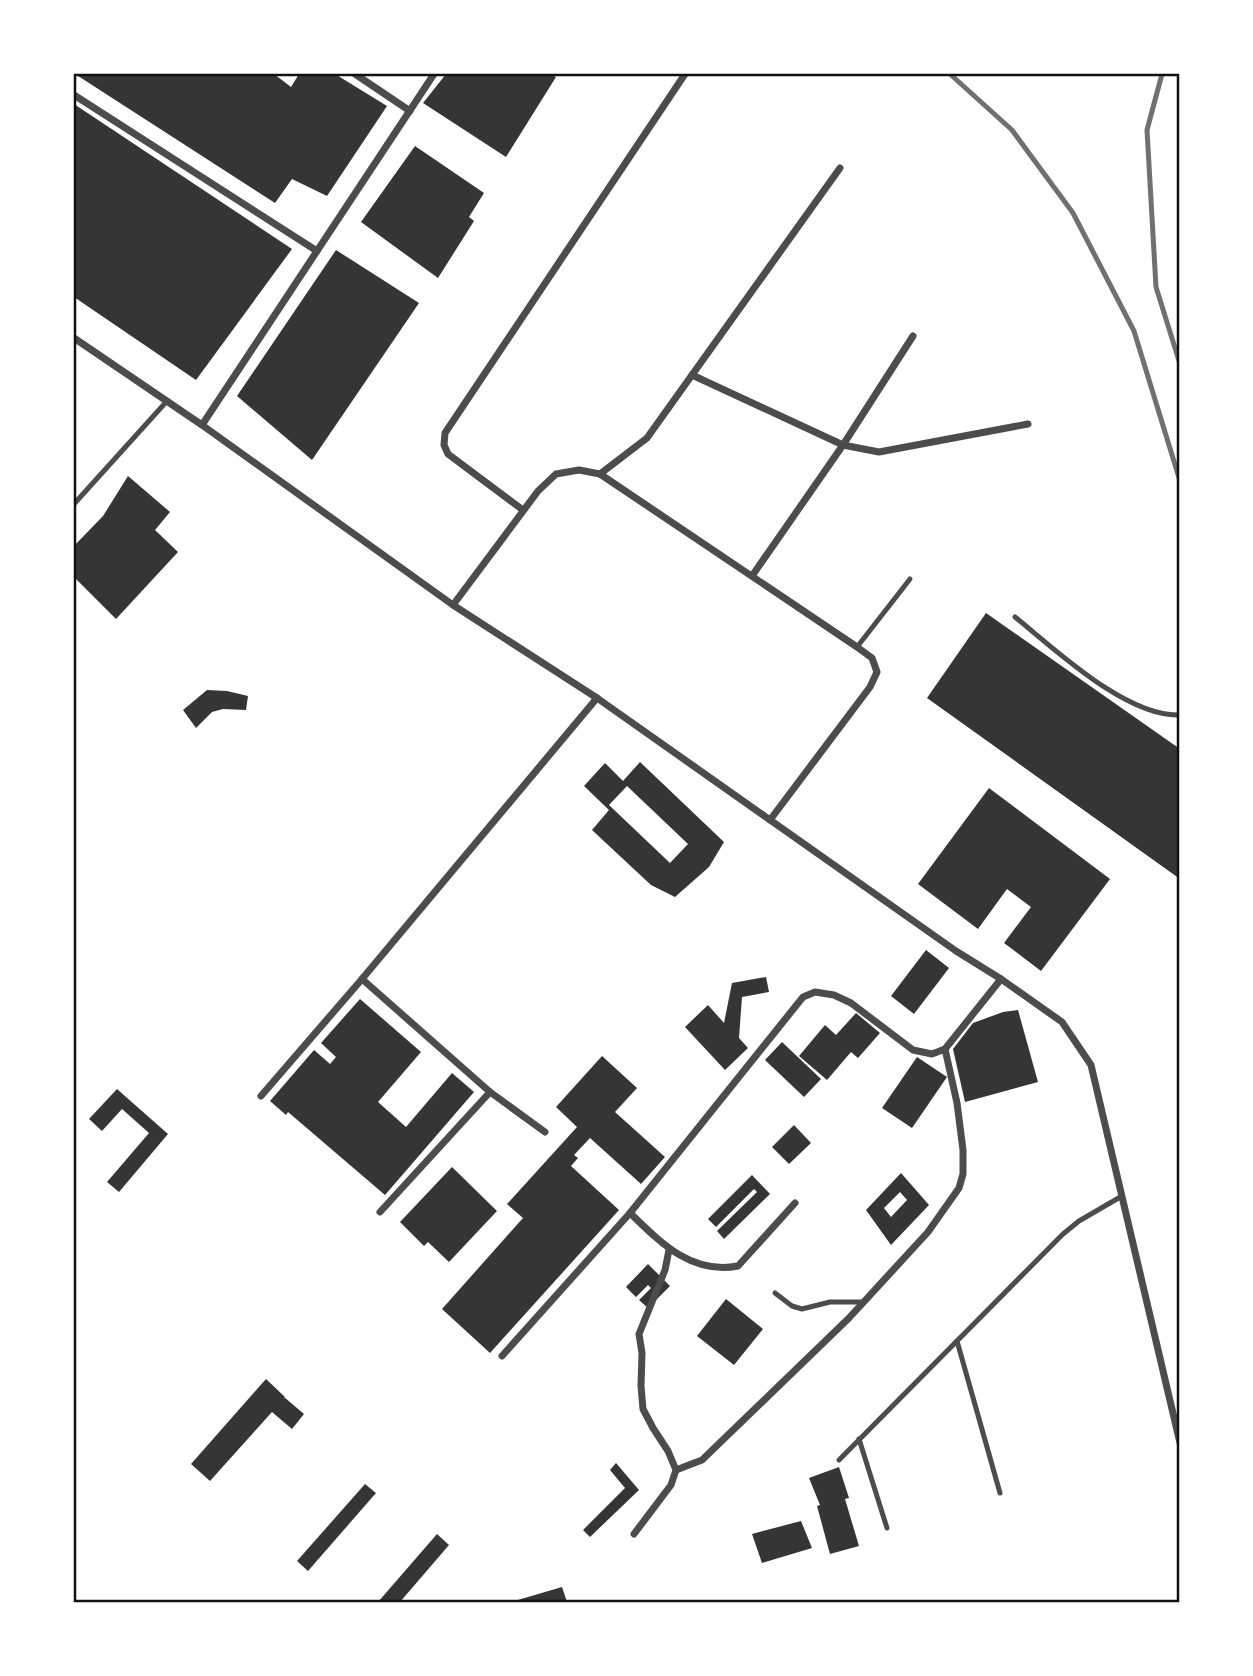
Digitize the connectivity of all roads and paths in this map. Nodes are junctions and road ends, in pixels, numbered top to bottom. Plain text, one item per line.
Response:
1 (355, 74) edge
2 (435, 74) edge
3 (685, 74) edge
4 (74, 95) edge
5 (410, 111) junction
6 (840, 167) dead end
7 (317, 251) junction
8 (913, 336) dead end
9 (74, 338) edge
10 (692, 375) junction
11 (167, 401) junction
12 (1028, 424) dead end
13 (202, 425) junction
14 (843, 445) junction
15 (600, 474) junction
16 (74, 504) edge
17 (523, 510) junction
18 (752, 576) junction
19 (910, 579) dead end
20 (453, 605) junction
21 (1015, 617) dead end
22 (857, 647) junction
23 (597, 698) junction
24 (1180, 715) edge
25 (770, 820) junction
26 (362, 979) junction
27 (1001, 979) junction
28 (946, 1049) junction
29 (490, 1092) junction
30 (261, 1096) dead end
31 (545, 1132) dead end
32 (1122, 1196) junction
33 (794, 1203) dead end
34 (380, 1212) dead end
35 (630, 1213) junction
36 (669, 1250) junction
37 (775, 1293) dead end
38 (863, 1302) junction
39 (957, 1341) junction
40 (502, 1356) dead end
41 (859, 1439) junction
42 (1180, 1443) edge
43 (839, 1460) dead end
44 (676, 1470) junction
45 (1000, 1493) dead end
46 (887, 1528) dead end
47 (634, 1534) dead end

1 - 5 street
2 - 5 street
3 - 17 street
4 - 7 street
5 - 7 street
6 - 10 street
7 - 13 street
8 - 14 street
9 - 11 street
10 - 14 street
10 - 15 street
11 - 13 street
11 - 16 lane
12 - 14 street
13 - 20 street
14 - 18 street
15 - 17 street
15 - 18 street
17 - 20 street
18 - 22 street
19 - 22 lane
20 - 23 street
21 - 24 lane
22 - 25 street
23 - 25 street
23 - 26 street
25 - 27 street
26 - 29 street
26 - 30 street
27 - 28 street
27 - 32 street
28 - 35 street
28 - 38 street
29 - 31 street
29 - 34 street
32 - 39 lane
32 - 42 street
33 - 36 street
35 - 36 street
35 - 40 street
36 - 44 street
37 - 38 lane
38 - 44 street
39 - 41 lane
39 - 45 lane
41 - 43 lane
41 - 46 lane
44 - 47 street

